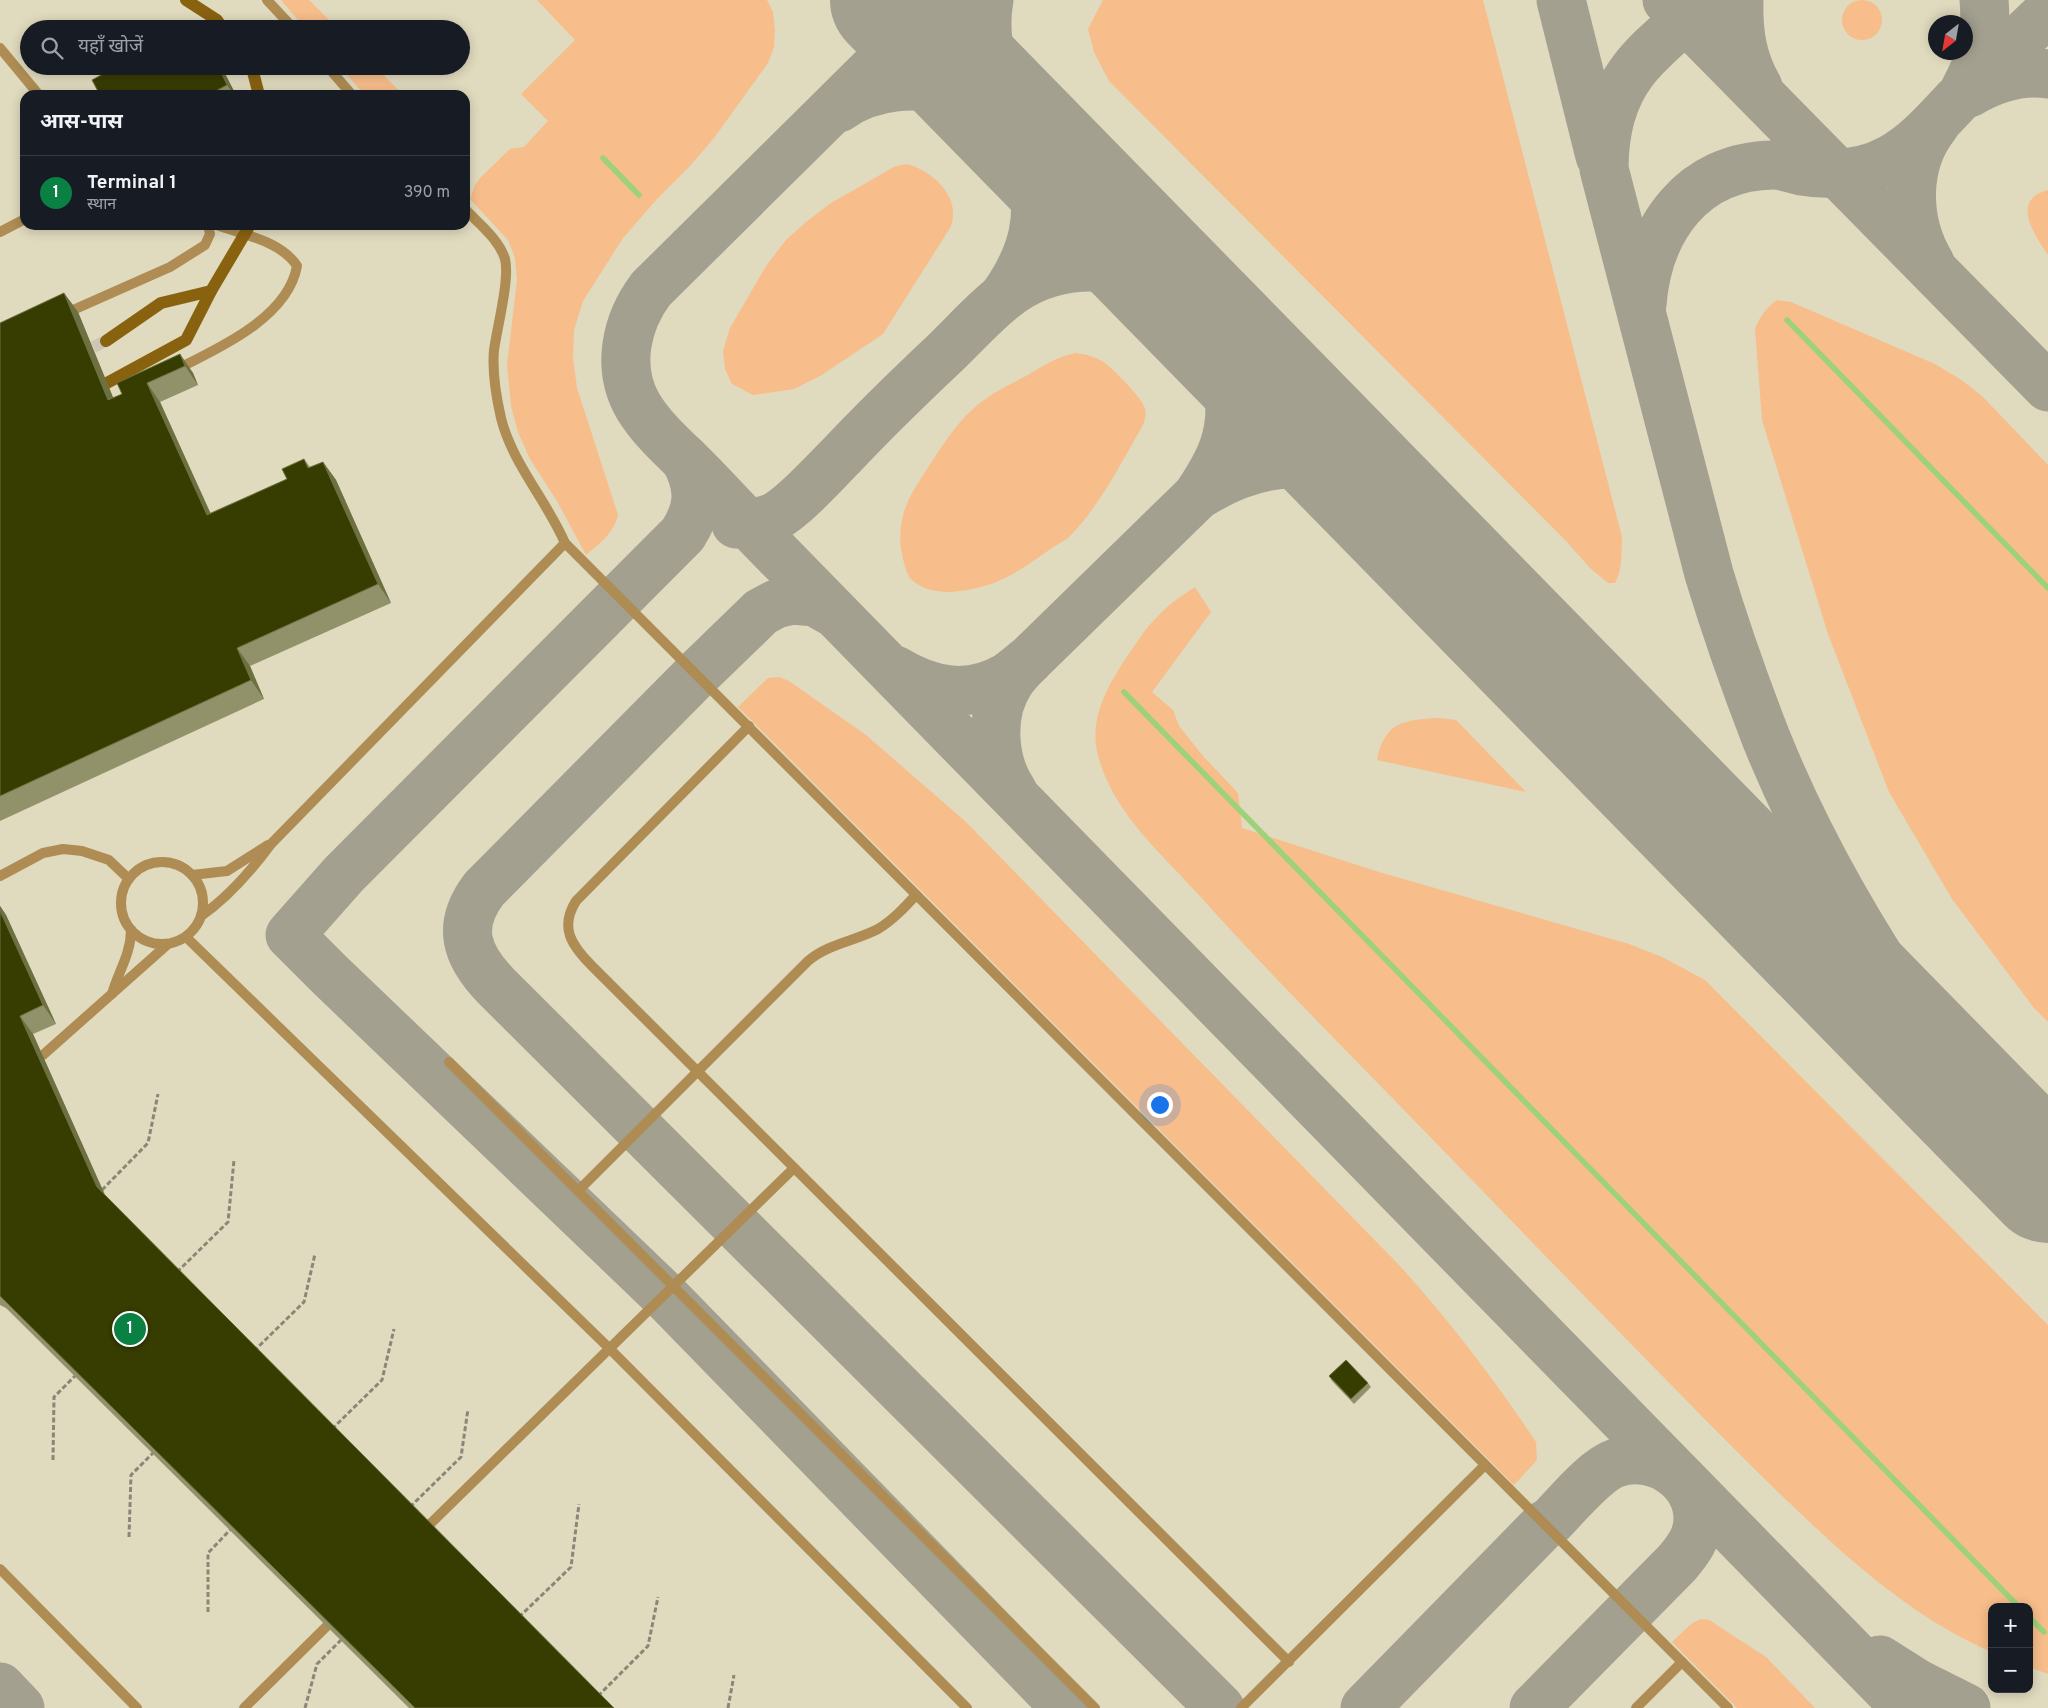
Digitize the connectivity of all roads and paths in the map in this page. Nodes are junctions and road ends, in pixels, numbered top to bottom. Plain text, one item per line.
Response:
1 (186, 0) edge
2 (267, 0) edge
3 (217, 20) edge
4 (286, 20) edge
5 (0, 48) edge
6 (20, 72) edge
7 (23, 75) edge
8 (254, 75) edge
9 (335, 75) edge
10 (36, 90) edge
11 (258, 90) edge
12 (348, 90) edge
13 (470, 214) edge
14 (20, 222) edge
15 (209, 230) edge
16 (231, 230) edge
17 (247, 230) edge
18 (0, 232) edge
19 (211, 291) junction
20 (54, 318) edge
21 (106, 340) tunnel mouth
22 (166, 374) edge
23 (84, 395) edge
24 (565, 543) junction
25 (748, 726) junction
26 (271, 844) junction
27 (192, 875) junction
28 (0, 876) edge
29 (129, 879) junction
30 (916, 895) junction
31 (201, 916) junction
32 (131, 930) junction
33 (186, 937) junction
34 (168, 944) junction
35 (112, 995) junction
36 (43, 1055) dead end
37 (449, 1062) dead end
38 (698, 1072) junction
39 (158, 1094) dead end
40 (234, 1160) dead end
41 (794, 1168) junction
42 (102, 1190) edge
43 (579, 1190) junction
44 (315, 1254) dead end
45 (176, 1273) edge
46 (673, 1286) junction
47 (394, 1329) dead end
48 (610, 1348) junction
49 (254, 1351) edge
50 (75, 1376) edge
51 (468, 1409) dead end
52 (332, 1429) edge
53 (153, 1453) edge
54 (53, 1460) dead end
55 (1485, 1466) junction
56 (580, 1504) dead end
57 (409, 1508) edge
58 (428, 1526) edge
59 (230, 1530) edge
60 (130, 1537) dead end
61 (0, 1569) edge
62 (658, 1597) dead end
63 (208, 1612) dead end
64 (519, 1618) edge
65 (327, 1626) edge
66 (341, 1640) edge
67 (1289, 1662) junction
68 (1682, 1662) junction
69 (734, 1675) dead end
70 (597, 1697) edge
71 (138, 1708) edge
72 (244, 1708) edge
73 (305, 1708) edge
74 (728, 1708) edge
75 (968, 1708) edge
76 (1095, 1708) edge
77 (1241, 1708) edge
78 (1636, 1708) edge
79 (1728, 1708) edge

1 - 3 street
2 - 4 lane
5 - 6 lane
7 - 10 lane
8 - 11 street
9 - 12 lane
13 - 24 lane
14 - 18 lane
15 - 20 lane
16 - 22 lane
17 - 19 street, bridge
19 - 21 street, bridge
19 - 23 street
24 - 25 lane
24 - 26 lane
25 - 30 lane
25 - 38 lane
26 - 27 lane
26 - 31 lane
27 - 29 lane
27 - 31 lane
28 - 29 lane
29 - 32 lane
30 - 38 lane
30 - 55 lane
31 - 33 lane
32 - 34 lane
32 - 35 lane
33 - 34 lane
33 - 48 lane
34 - 35 lane
35 - 36 lane
37 - 43 lane
38 - 41 lane
38 - 43 lane
39 - 42 path
40 - 45 path
41 - 46 lane
41 - 67 lane
43 - 46 lane
44 - 49 path
46 - 48 lane
46 - 76 lane
47 - 52 path
48 - 58 lane
48 - 75 lane
50 - 54 path
51 - 57 path
53 - 60 path
55 - 67 lane
55 - 68 lane
56 - 64 path
59 - 63 path
61 - 71 lane
62 - 70 path
65 - 72 lane
66 - 73 path
67 - 77 lane
68 - 78 lane
68 - 79 lane
69 - 74 path

